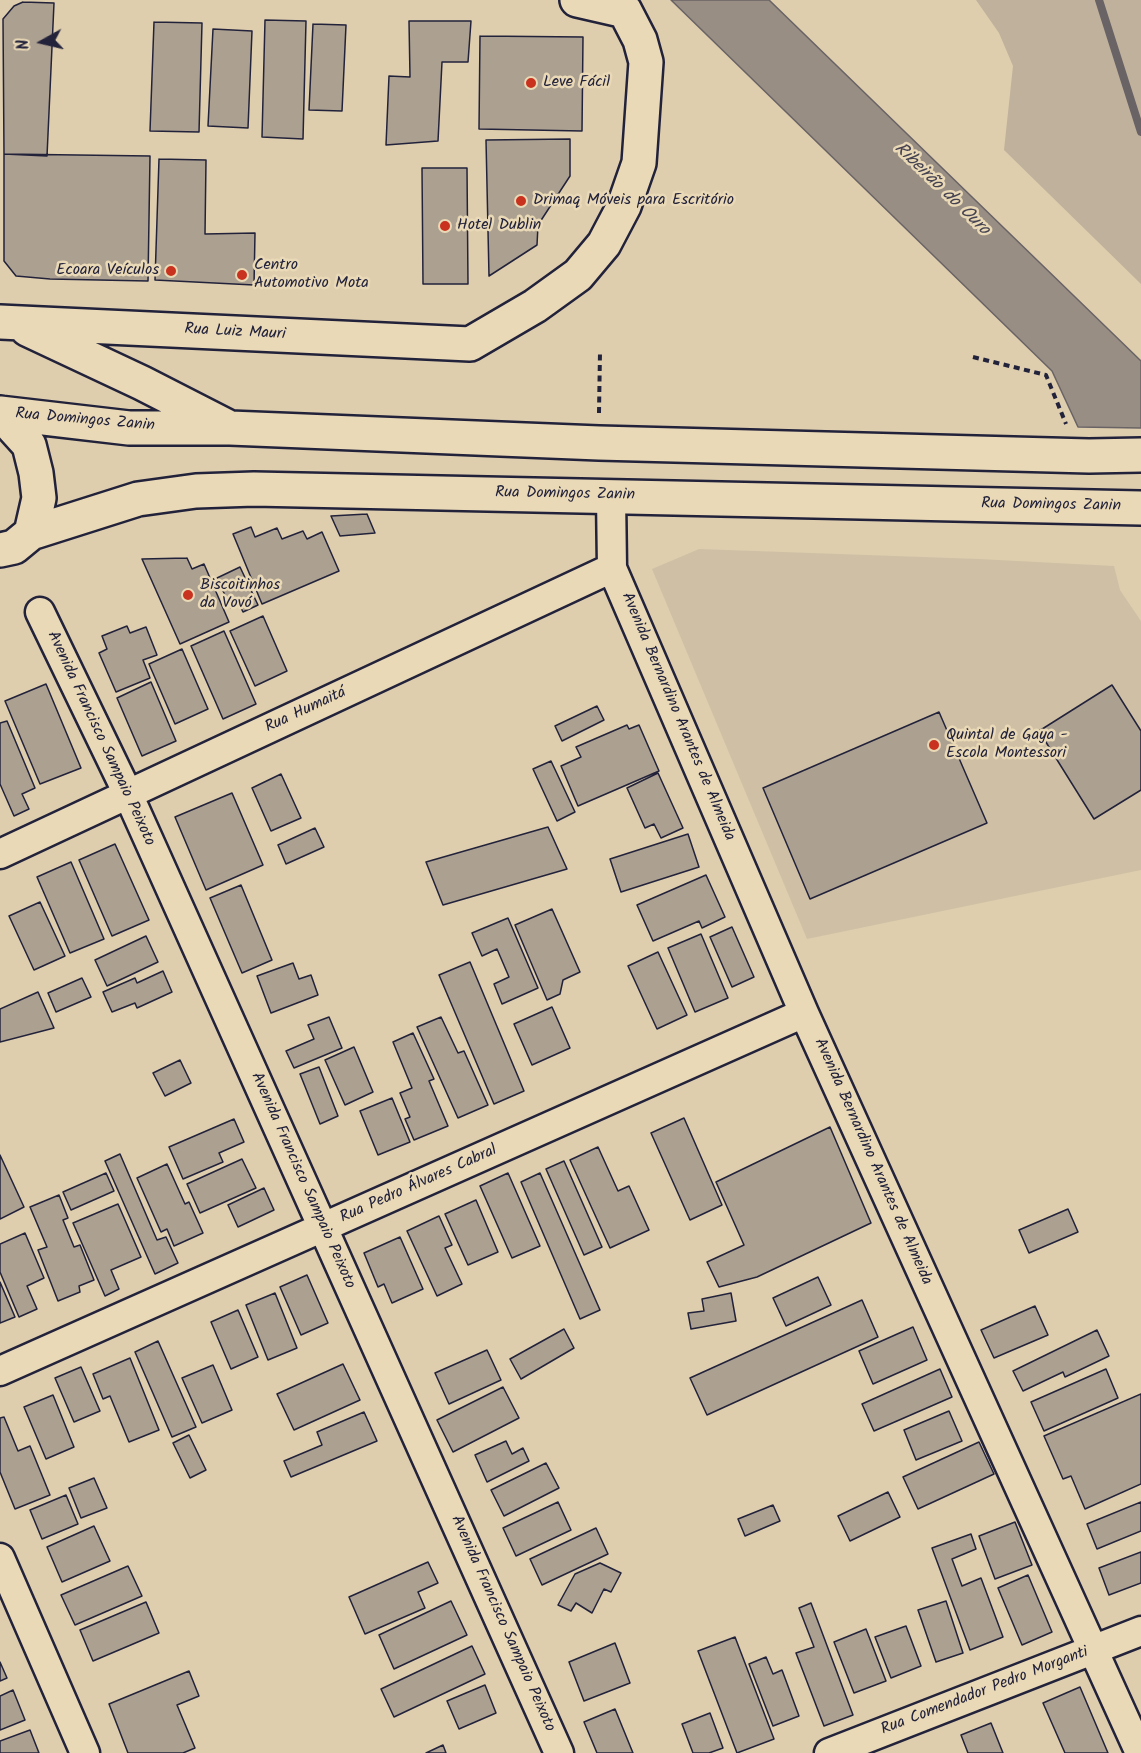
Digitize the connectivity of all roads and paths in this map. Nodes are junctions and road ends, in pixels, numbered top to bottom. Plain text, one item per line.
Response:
1 (577, 0) edge
2 (7, 322) edge
3 (600, 352) dead end
4 (973, 357) dead end
5 (0, 413) edge
6 (1067, 427) dead end
7 (230, 428) junction
8 (599, 443) junction
9 (1141, 455) edge
10 (611, 496) junction
11 (1135, 508) edge
12 (31, 534) junction
13 (0, 550) edge
14 (612, 568) junction
15 (40, 612) dead end
16 (128, 794) junction
17 (0, 854) edge
18 (804, 1013) junction
19 (323, 1227) junction
20 (0, 1371) edge
21 (0, 1558) edge
22 (1141, 1630) edge
23 (1094, 1649) junction
24 (85, 1753) edge
25 (559, 1753) edge
26 (829, 1753) edge
27 (1140, 1753) edge

1 - 2 main road, Rua Luiz Mauri
2 - 7 main road
3 - 8 path
4 - 6 path
5 - 7 main road, Rua Domingos Zanin
5 - 12 main road
7 - 8 main road, Rua Domingos Zanin
8 - 9 main road, Rua Domingos Zanin
10 - 11 main road, Rua Domingos Zanin
10 - 12 main road, Rua Domingos Zanin
10 - 14 street
12 - 13 main road, Rua Domingos Zanin
14 - 16 street, Rua Humaitá
14 - 18 street, Avenida Bernardino Arantes de Almeida
15 - 16 street, Avenida Francisco Sampaio Peixoto
16 - 17 street, Rua Humaitá
16 - 19 street, Avenida Francisco Sampaio Peixoto
18 - 19 street, Rua Pedro Álvares Cabral
18 - 23 street, Avenida Bernardino Arantes de Almeida
19 - 20 street, Rua Pedro Álvares Cabral
19 - 25 street, Avenida Francisco Sampaio Peixoto
21 - 24 street
22 - 23 street, Rua Comendador Pedro Morganti
23 - 26 street, Rua Comendador Pedro Morganti
23 - 27 street, Avenida Bernardino Arantes de Almeida

